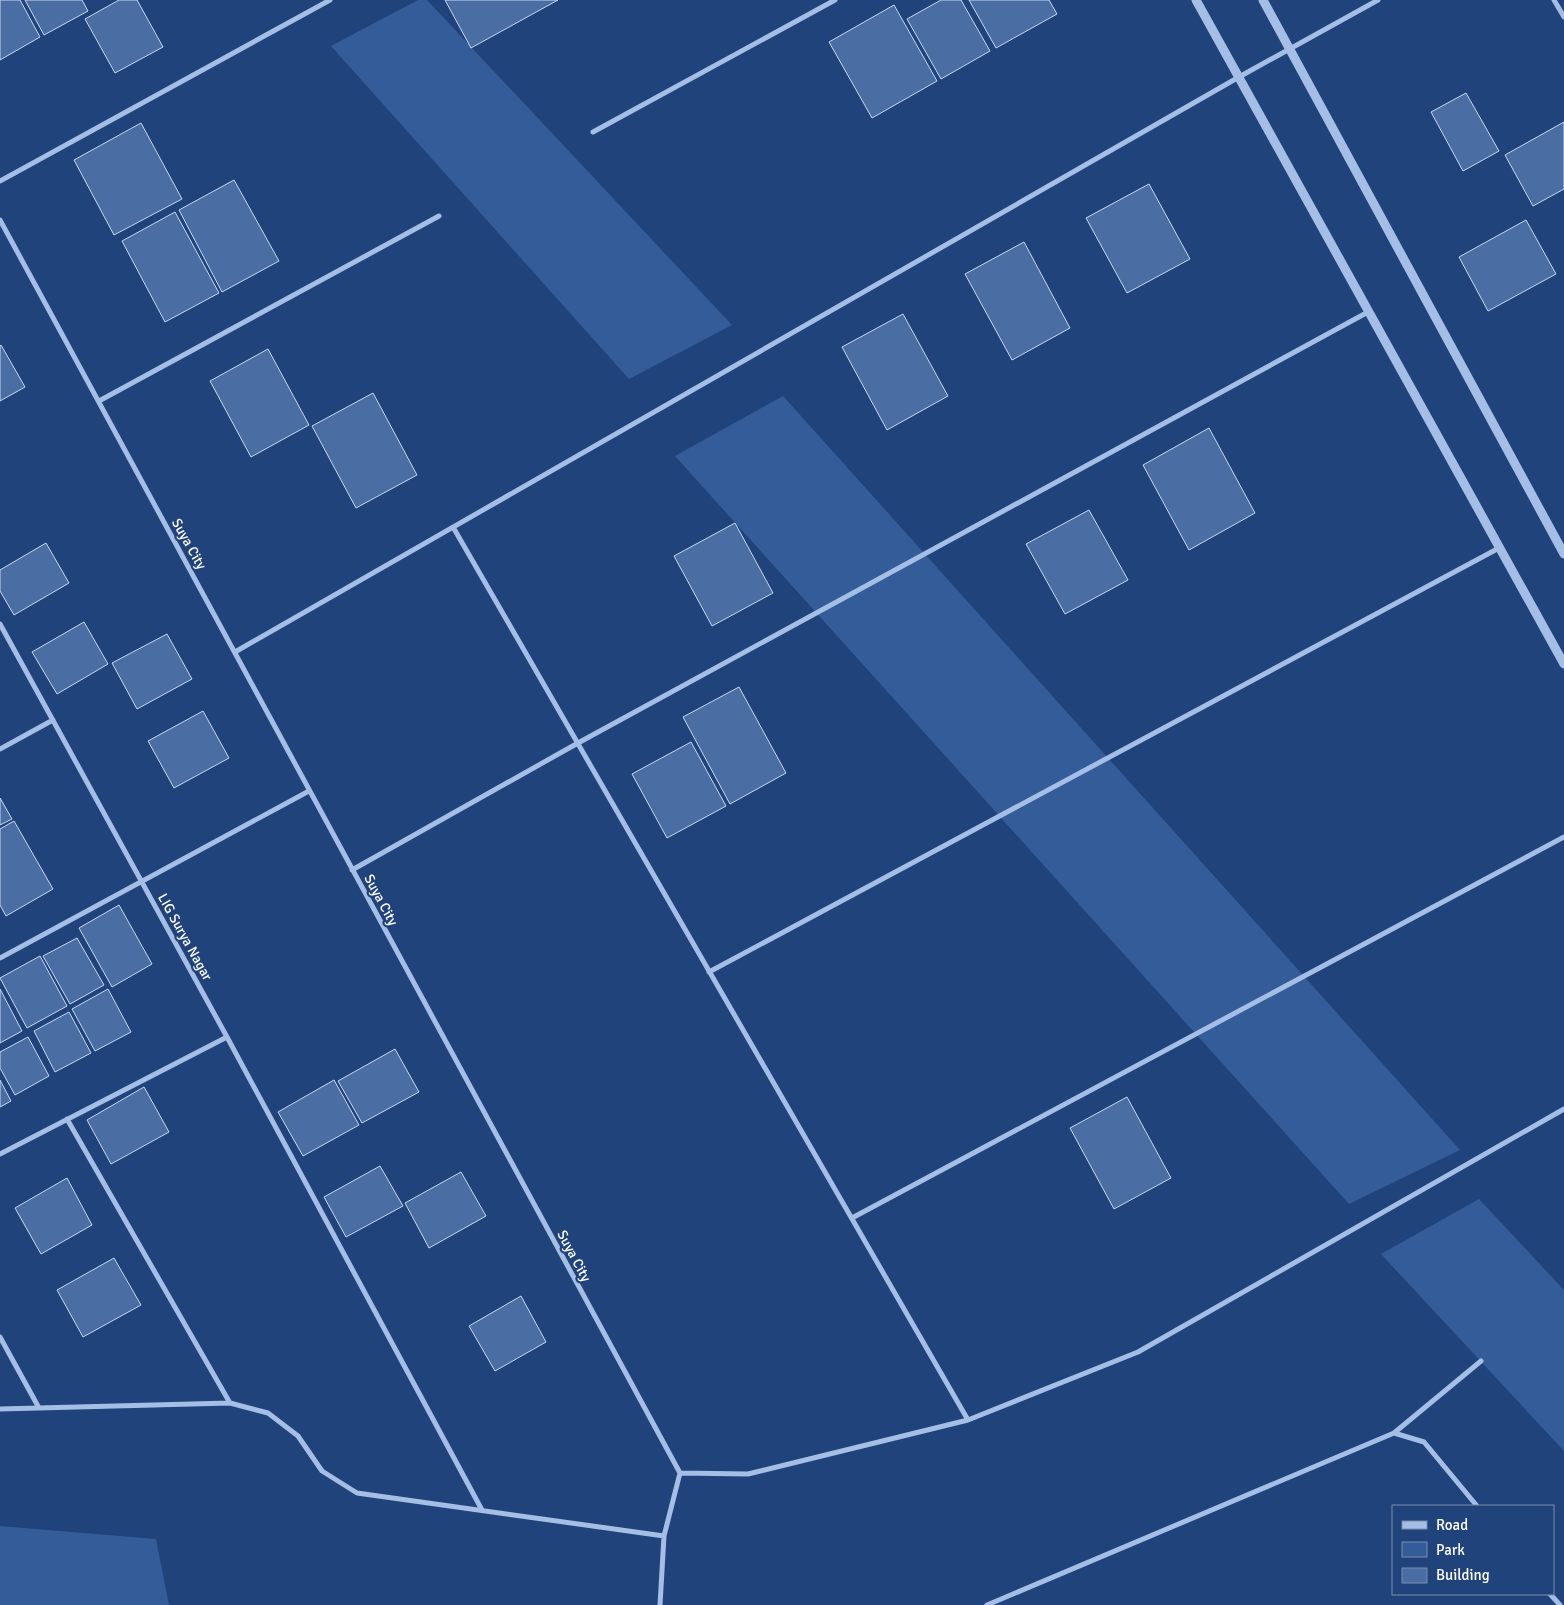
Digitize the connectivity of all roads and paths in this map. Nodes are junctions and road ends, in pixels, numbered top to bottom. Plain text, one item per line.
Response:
1 (330, 0) edge
2 (835, 0) edge
3 (1196, 0) edge
4 (1263, 0) edge
5 (1378, 0) edge
6 (1554, 0) edge
7 (1564, 17) edge
8 (1290, 48) junction
9 (1238, 77) junction
10 (594, 132) dead end
11 (0, 181) edge
12 (439, 216) dead end
13 (0, 220) edge
14 (1368, 312) junction
15 (99, 401) junction
16 (453, 527) junction
17 (1499, 548) junction
18 (1564, 554) edge
19 (0, 624) edge
20 (235, 652) junction
21 (1564, 664) edge
22 (53, 720) junction
23 (578, 743) junction
24 (0, 749) edge
25 (310, 791) junction
26 (1564, 837) edge
27 (352, 870) junction
28 (142, 882) junction
29 (0, 958) edge
30 (709, 972) junction
31 (227, 1036) junction
32 (1564, 1109) edge
33 (67, 1120) junction
34 (0, 1154) edge
35 (852, 1218) junction
36 (0, 1337) edge
37 (1481, 1361) dead end
38 (230, 1403) junction
39 (0, 1408) edge
40 (39, 1408) junction
41 (968, 1420) junction
42 (1394, 1433) junction
43 (680, 1474) junction
44 (1477, 1505) edge
45 (482, 1510) junction
46 (664, 1536) junction
47 (1551, 1595) edge
48 (660, 1605) edge
49 (987, 1605) edge
50 (1560, 1605) edge

1 - 11 street
2 - 10 street
3 - 9 street
4 - 8 street
5 - 8 street
6 - 7 street
8 - 9 street
8 - 18 street
9 - 14 street
9 - 16 street
12 - 15 street
13 - 15 street, Suya City
14 - 17 street
14 - 23 street
15 - 20 street, Suya City
16 - 20 street
16 - 23 street
17 - 21 street
17 - 30 street
19 - 22 street, LIG Surya Nagar
20 - 25 street, Suya City
22 - 24 street
22 - 28 street, LIG Surya Nagar
23 - 27 street
23 - 30 street
25 - 27 street, Suya City
25 - 28 street
26 - 35 street
27 - 43 street, Suya City
28 - 29 street
28 - 31 street, LIG Surya Nagar
30 - 35 street
31 - 33 street
31 - 45 street, LIG Surya Nagar
32 - 41 street
33 - 34 street
33 - 38 street
35 - 41 street
36 - 40 street
37 - 42 street
38 - 40 street
38 - 45 street
39 - 40 street
41 - 43 street
42 - 44 street
42 - 49 street
43 - 46 street
45 - 46 street
46 - 48 street
47 - 50 street

